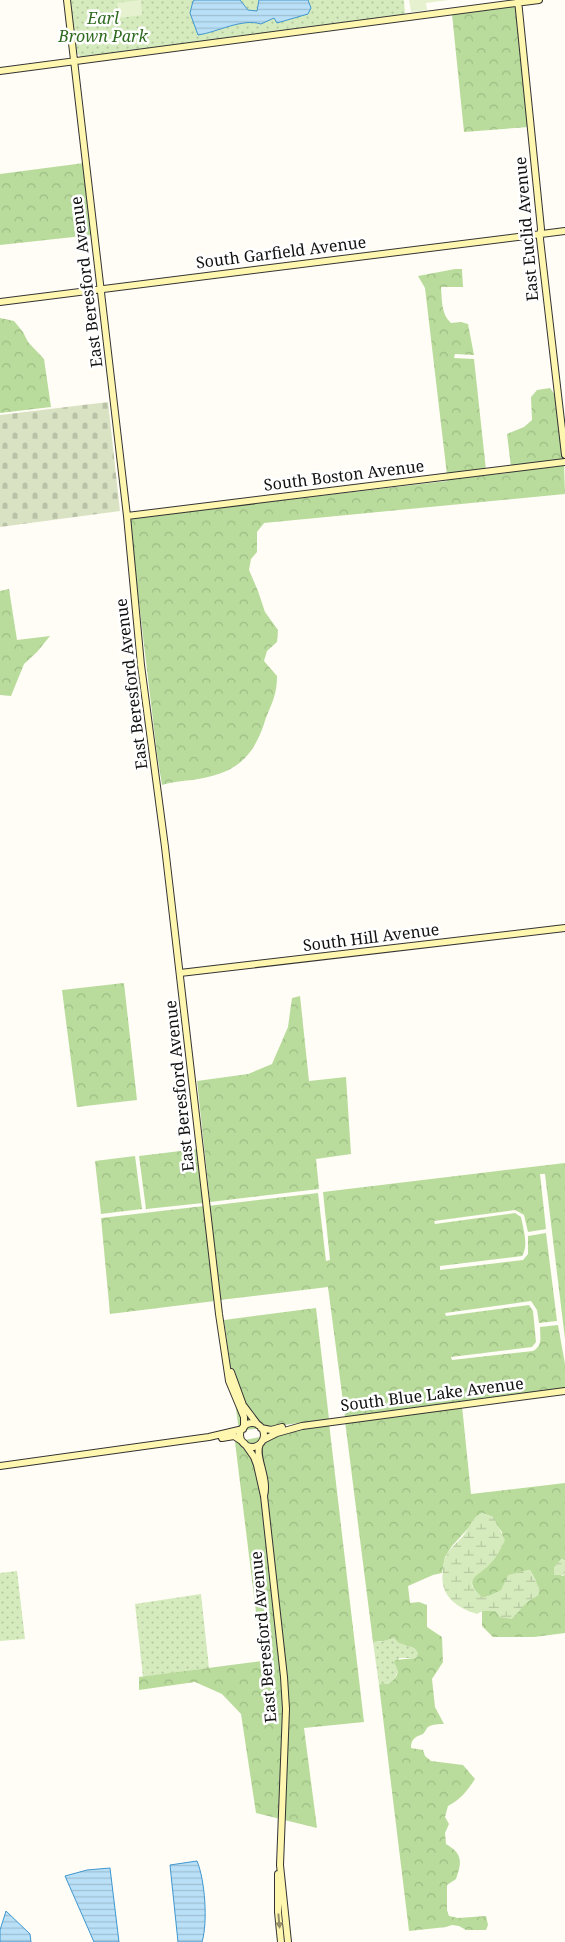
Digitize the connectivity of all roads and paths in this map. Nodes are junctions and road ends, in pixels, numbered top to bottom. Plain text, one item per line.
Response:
1 (67, 0) edge
2 (539, 0) edge
3 (518, 1) edge
4 (74, 61) junction
5 (0, 71) edge
6 (565, 230) edge
7 (540, 234) junction
8 (100, 288) junction
9 (0, 302) edge
10 (565, 455) edge
11 (565, 462) edge
12 (127, 516) junction
13 (565, 928) edge
14 (180, 973) junction
15 (227, 1364) junction
16 (565, 1391) edge
17 (302, 1426) junction
18 (260, 1427) junction
19 (243, 1428) junction
20 (209, 1437) junction
21 (262, 1442) junction
22 (244, 1443) junction
23 (0, 1466) edge
24 (264, 1496) junction
25 (280, 1866) junction
26 (281, 1942) edge
27 (288, 1942) edge

1 - 4 street, East Beresford Avenue
2 - 3 street
3 - 4 street
3 - 7 street, East Euclid Avenue
4 - 5 street
4 - 8 street, East Beresford Avenue
6 - 7 street, South Garfield Avenue
7 - 8 street, South Garfield Avenue
7 - 10 street, East Euclid Avenue
8 - 9 street, South Garfield Avenue
8 - 12 street, East Beresford Avenue
11 - 12 street, South Boston Avenue
12 - 14 street, East Beresford Avenue
13 - 14 street, South Hill Avenue
14 - 15 street, East Beresford Avenue
15 - 18 street, East Beresford Avenue
15 - 19 street, East Beresford Avenue
16 - 17 street, South Blue Lake Avenue
17 - 18 street, South Blue Lake Avenue
17 - 21 street, South Blue Lake Avenue
18 - 19 street
18 - 21 street
19 - 20 street
19 - 22 street
20 - 22 street
20 - 23 street
21 - 22 street
21 - 24 street, East Beresford Avenue
22 - 24 street, East Beresford Avenue
24 - 25 street, East Beresford Avenue
25 -> 26 street, East Beresford Avenue
25 - 27 street, East Beresford Avenue

